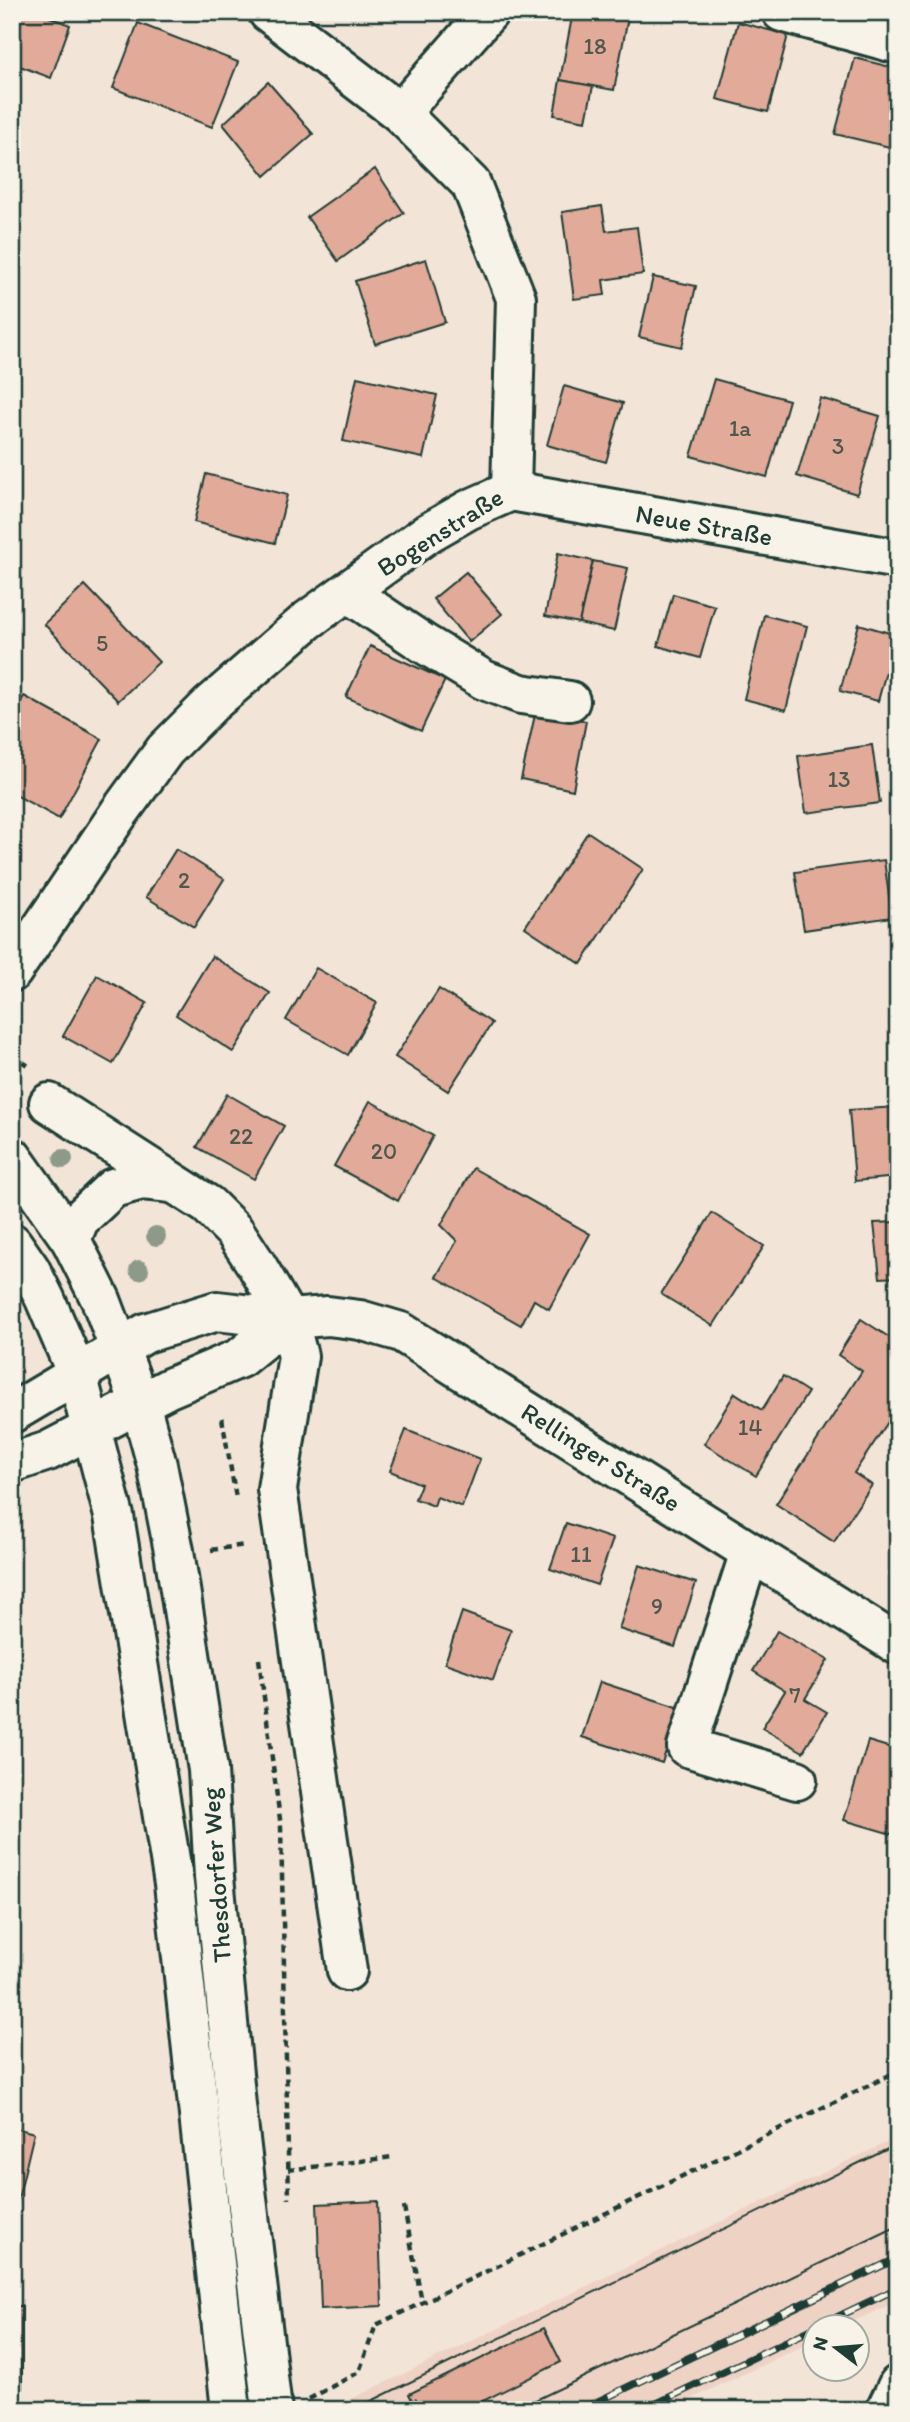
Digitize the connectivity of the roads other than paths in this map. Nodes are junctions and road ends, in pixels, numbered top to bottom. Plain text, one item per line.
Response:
1 (268, 12) edge
2 (489, 12) edge
3 (782, 12) edge
4 (898, 44) edge
5 (400, 113) junction
6 (511, 491) junction
7 (898, 559) edge
8 (347, 592) junction
9 (570, 701) dead end
10 (12, 972) edge
11 (49, 1103) dead end
12 (12, 1157) edge
13 (172, 1183) junction
14 (71, 1240) junction
15 (12, 1243) edge
16 (288, 1319) junction
17 (121, 1348) junction
18 (77, 1374) junction
19 (140, 1402) junction
20 (12, 1413) edge
21 (91, 1430) junction
22 (12, 1463) edge
23 (750, 1552) junction
24 (898, 1645) edge
25 (797, 1780) dead end
26 (347, 1971) dead end
27 (898, 2385) edge
28 (287, 2407) edge
29 (231, 2410) edge
30 (886, 2410) edge

1 - 5 street, Bogenstraße
2 - 5 street
3 - 4 street
5 - 6 street, Bogenstraße
6 - 7 street, Neue Straße
6 - 8 street, Bogenstraße
8 - 9 street
8 - 10 street, Bogenstraße
11 - 13 street
12 - 14 street
13 - 14 street
13 - 16 street
14 - 17 street
15 - 18 street
16 - 17 street, Rellinger Straße
16 - 19 street
16 - 23 street, Rellinger Straße
16 - 26 street
17 - 18 street, Rellinger Straße
17 - 19 street, Thesdorfer Weg
18 - 20 street, Rellinger Straße
18 - 21 street, Thesdorfer Weg
19 - 21 street
19 - 28 street, Thesdorfer Weg
21 - 22 street
21 - 29 street, Thesdorfer Weg
23 - 24 street, Rellinger Straße
23 - 25 street
27 - 30 street

